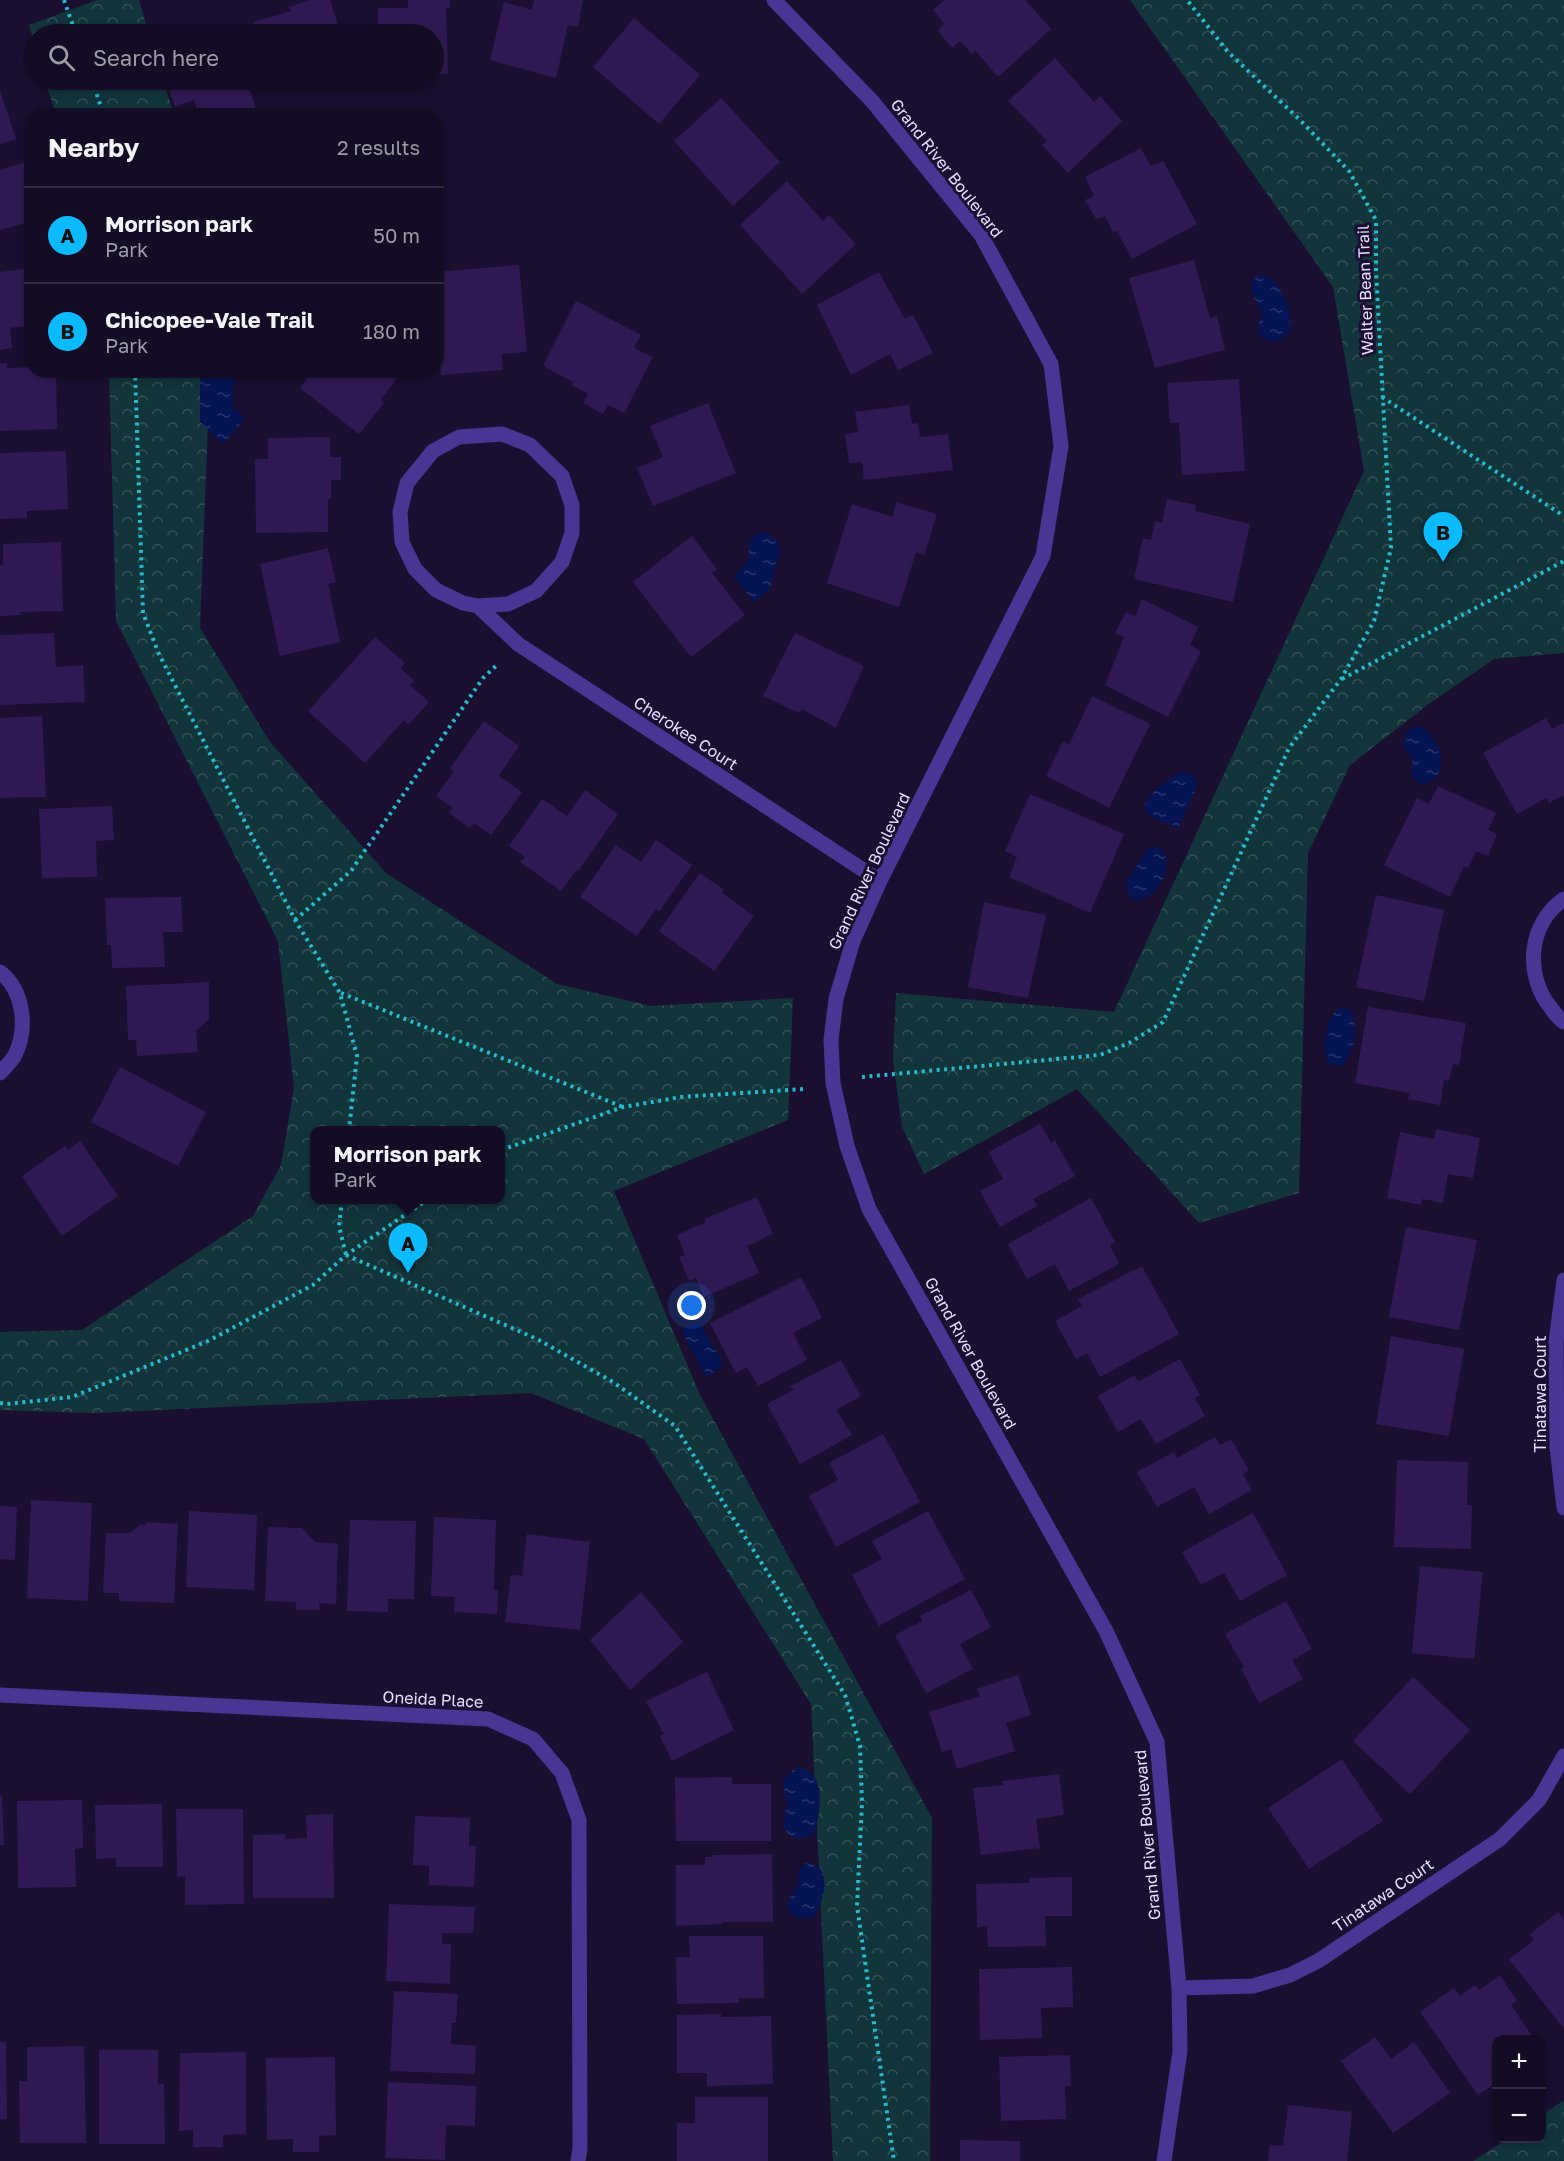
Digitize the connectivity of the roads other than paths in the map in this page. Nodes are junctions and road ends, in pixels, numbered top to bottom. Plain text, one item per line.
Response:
1 (774, 0) edge
2 (478, 606) junction
3 (880, 881) junction
4 (1564, 899) edge
5 (0, 972) edge
6 (1564, 1022) edge
7 (0, 1073) edge
8 (1564, 1280) edge
9 (1564, 1508) edge
10 (0, 1695) edge
11 (1564, 1756) edge
12 (1179, 1988) junction
13 (578, 2161) edge
14 (1164, 2161) edge

1 - 3 street, Grand River Boulevard
2 - 2 street, Cherokee Court
2 - 3 street, Cherokee Court
3 - 12 street, Grand River Boulevard
4 - 6 street
5 - 7 street
8 - 9 street, Tinatawa Court
10 - 13 street, Oneida Place
11 - 12 street, Tinatawa Court
12 - 14 street, Grand River Boulevard

